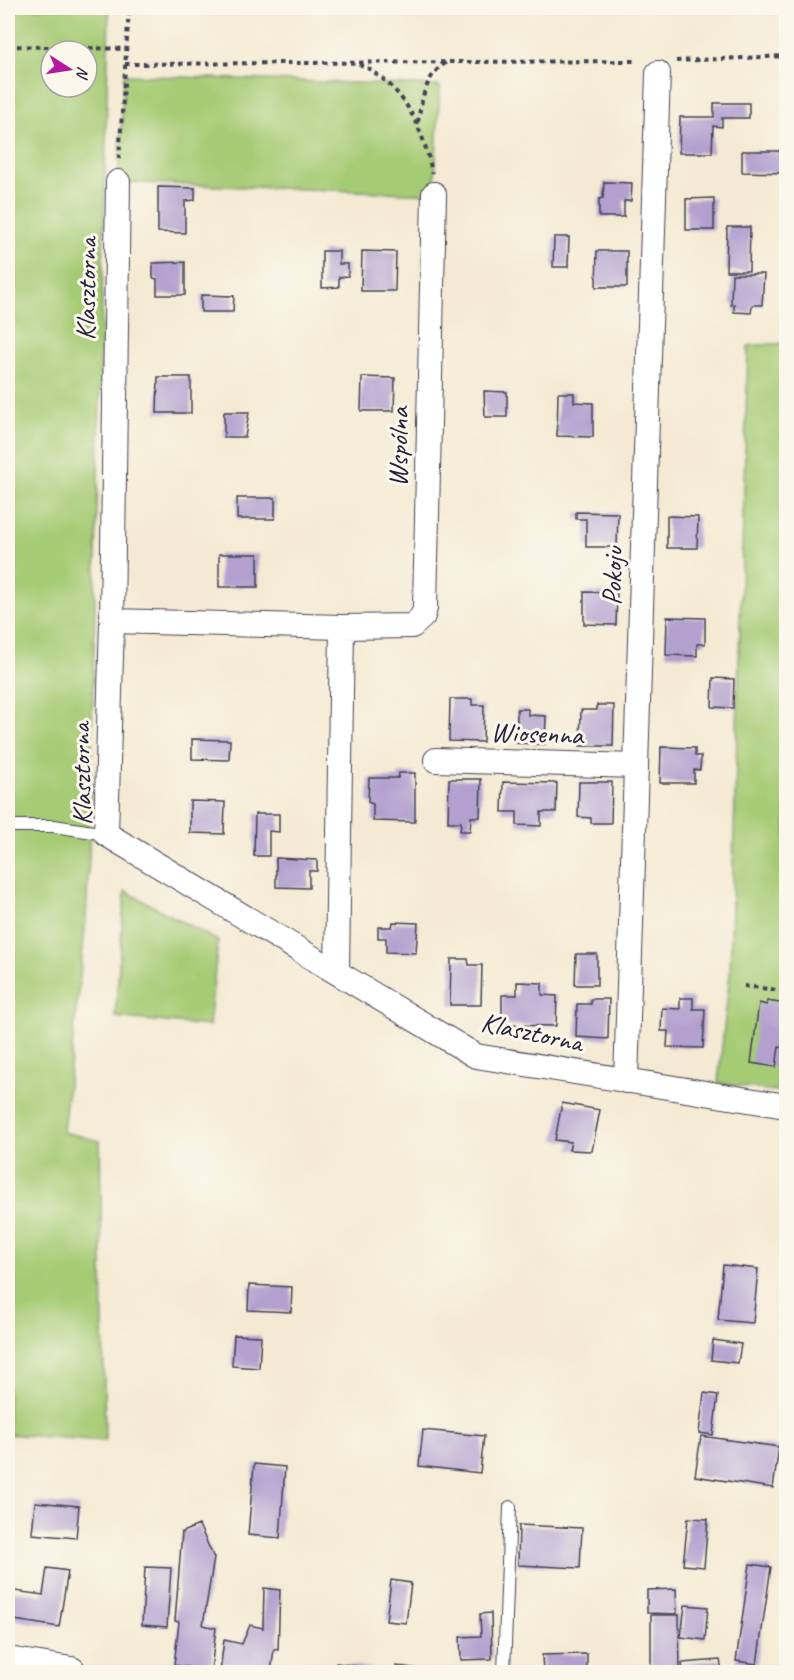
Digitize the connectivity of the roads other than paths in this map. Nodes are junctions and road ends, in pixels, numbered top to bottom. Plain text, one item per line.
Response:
1 (658, 67) road end
2 (118, 182) road end
3 (434, 194) road end
4 (112, 621) junction
5 (342, 627) junction
6 (436, 760) dead end
7 (636, 766) junction
8 (8, 826) edge
9 (106, 834) junction
10 (337, 972) junction
11 (626, 1081) junction
12 (786, 1106) edge
13 (510, 1507) dead end
14 (8, 1662) edge
15 (71, 1672) edge
16 (504, 1672) edge

1 - 7 street, Pokoju
2 - 4 street, Klasztorna
3 - 5 street, Wspólna
4 - 5 street, Wspólna
4 - 9 street, Klasztorna
5 - 10 street
6 - 7 street, Wiosenna
7 - 11 street, Pokoju
8 - 9 lane
9 - 10 street, Klasztorna
10 - 11 street, Klasztorna
11 - 12 street, Klasztorna
13 - 16 lane
14 - 15 street

